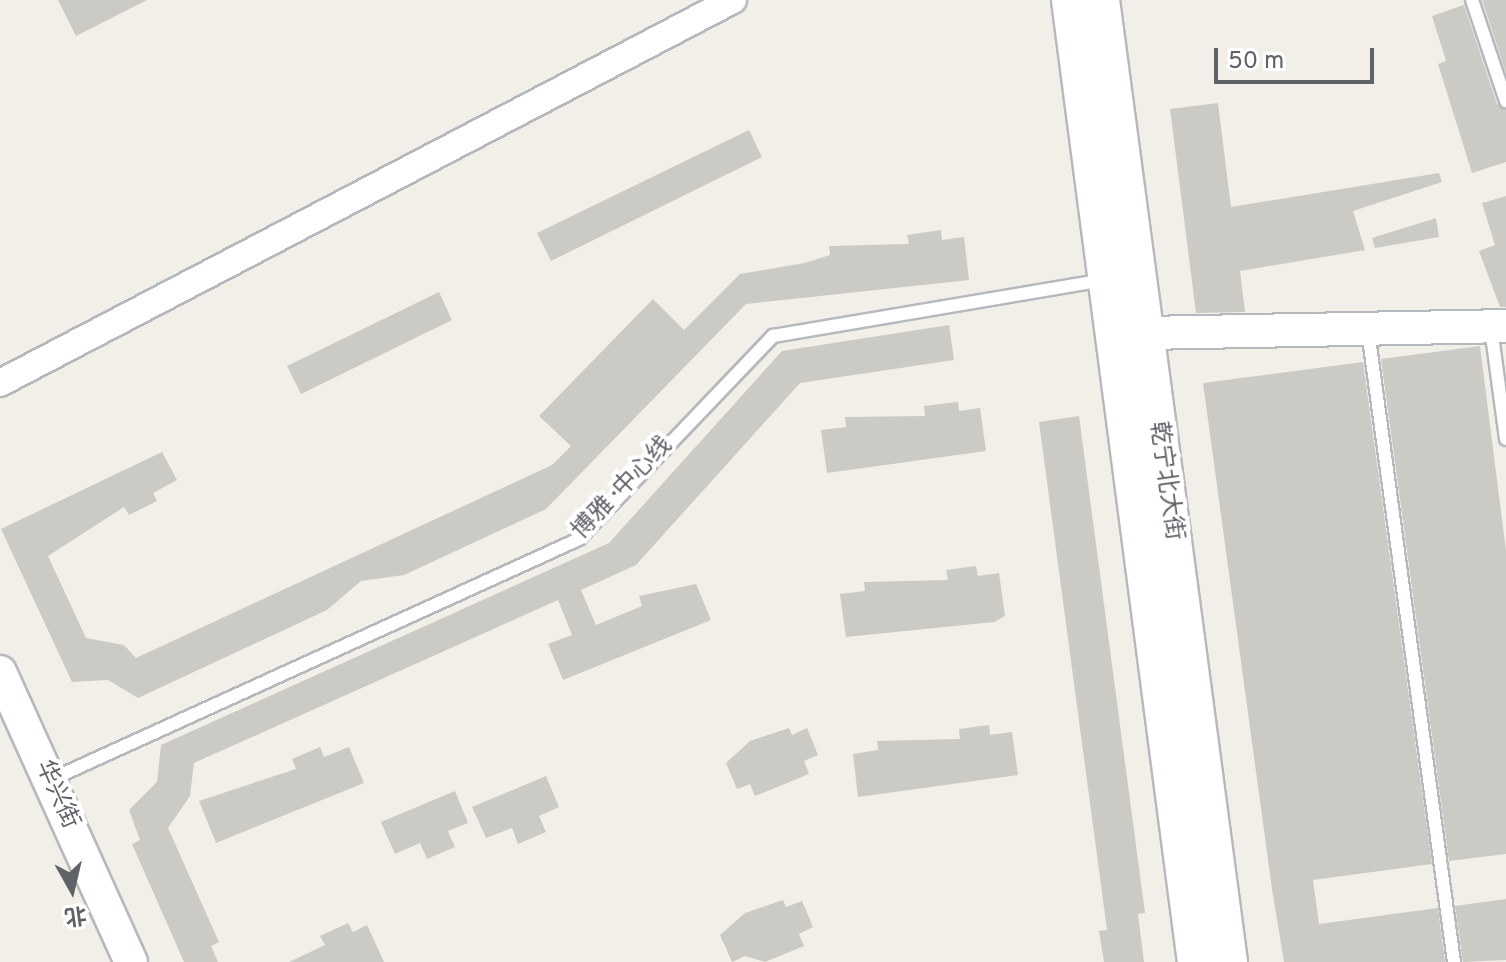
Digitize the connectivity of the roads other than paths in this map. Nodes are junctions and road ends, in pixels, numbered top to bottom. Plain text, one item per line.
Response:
1 (733, 0) edge
2 (1070, 0) edge
3 (1101, 0) edge
4 (1472, 0) edge
5 (1506, 101) edge
6 (1106, 279) junction
7 (1367, 326) junction
8 (1498, 326) edge
9 (1145, 333) junction
10 (0, 383) edge
11 (1506, 439) edge
12 (0, 672) edge
13 (49, 780) junction
14 (131, 962) edge
15 (1196, 962) edge
16 (1229, 962) edge
17 (1454, 962) edge

1 - 10 street
2 - 6 main road, 乾宁北大街
3 - 9 main road, 乾宁北大街
4 - 5 lane
6 - 13 lane, 博雅 · 中心线
6 - 15 main road, 乾宁北大街
7 - 8 street
7 - 9 street
7 - 17 lane
8 - 11 lane
9 - 16 main road, 乾宁北大街
12 - 13 street, 华兴街
13 - 14 street, 华兴街

